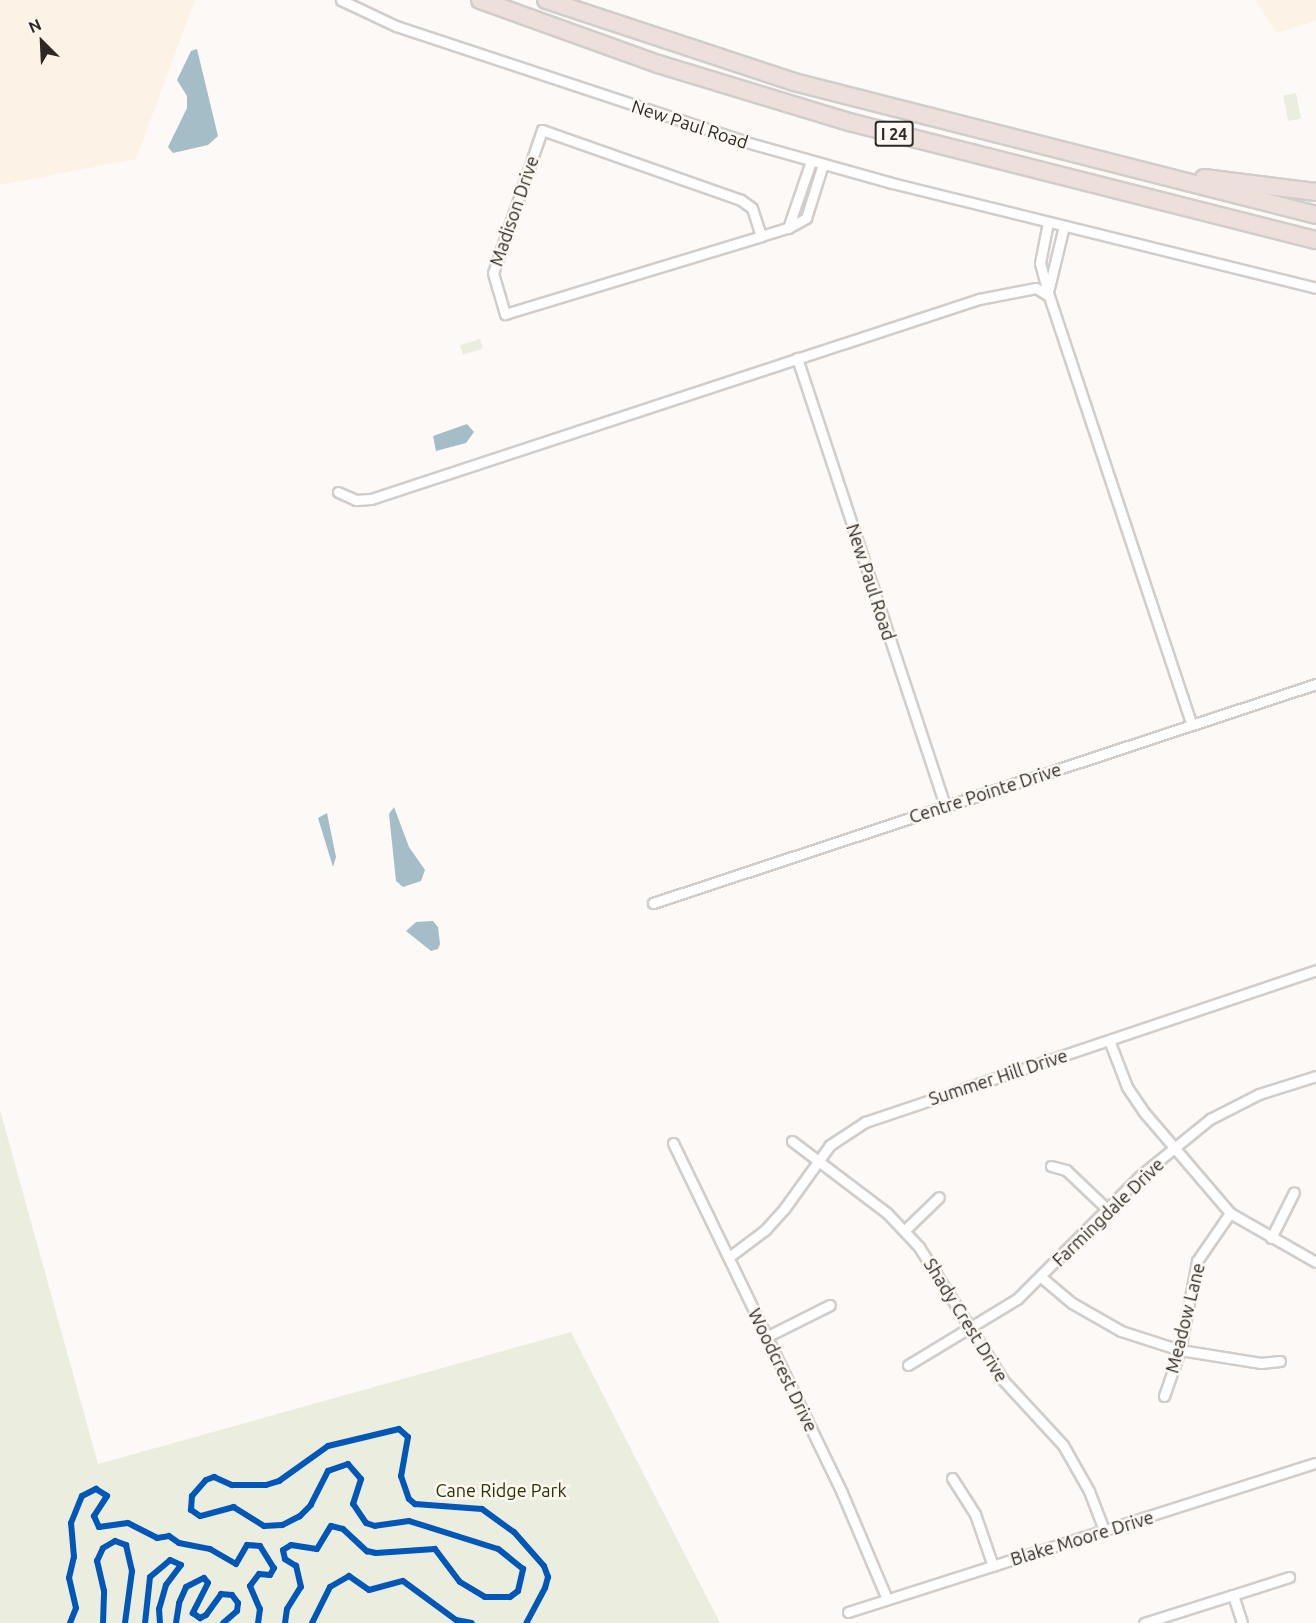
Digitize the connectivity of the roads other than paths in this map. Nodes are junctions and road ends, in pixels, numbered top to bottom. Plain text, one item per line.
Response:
1 (341, 0) edge
2 (480, 0) edge
3 (546, 0) edge
4 (811, 161) junction
5 (1105, 163) junction
6 (823, 164) junction
7 (802, 192) junction
8 (1316, 192) edge
9 (813, 195) junction
10 (1316, 215) edge
11 (1048, 222) junction
12 (1064, 226) junction
13 (788, 228) junction
14 (762, 236) junction
15 (1316, 240) edge
16 (1316, 288) edge
17 (1048, 292) junction
18 (797, 358) junction
19 (338, 492) dead end
20 (1316, 684) edge
21 (1192, 725) junction
22 (945, 806) junction
23 (653, 903) dead end
24 (1316, 969) edge
25 (1109, 1040) junction
26 (1316, 1076) edge
27 (792, 1141) dead end
28 (673, 1143) dead end
29 (1172, 1149) junction
30 (819, 1158) junction
31 (1051, 1166) dead end
32 (1294, 1192) dead end
33 (939, 1197) dead end
34 (1107, 1209) junction
35 (1230, 1213) junction
36 (905, 1230) junction
37 (1270, 1238) junction
38 (729, 1257) junction
39 (1316, 1262) edge
40 (1041, 1277) junction
41 (830, 1305) dead end
42 (971, 1328) junction
43 (768, 1336) junction
44 (1180, 1350) junction
45 (1281, 1361) dead end
46 (908, 1365) dead end
47 (1164, 1396) dead end
48 (1316, 1463) edge
49 (952, 1478) dead end
50 (1104, 1530) junction
51 (993, 1566) junction
52 (1289, 1577) dead end
53 (1233, 1595) junction
54 (887, 1599) junction
55 (848, 1611) dead end
56 (1144, 1623) edge
57 (1242, 1623) edge

1 - 4 street, New Paul Road
2 - 15 highway, I 24
3 - 5 highway, I 24
4 - 6 street, New Paul Road
4 - 7 street
5 - 8 highway
5 - 10 highway, I 24
6 - 9 street, Madison Drive
6 - 11 street, New Paul Road
7 - 9 street
7 - 13 street
9 - 13 street, Madison Drive
11 - 12 street, New Paul Road
11 - 17 street
12 - 16 street, New Paul Road
12 - 17 street
13 - 14 street, Madison Drive
14 - 14 street, Madison Drive
17 - 18 street
17 - 21 street
18 - 19 street
18 - 22 street, New Paul Road
20 - 21 street, Centre Pointe Drive
21 - 22 street, Centre Pointe Drive
22 - 23 street, Centre Pointe Drive
24 - 25 street, Summer Hill Drive
25 - 29 street
25 - 30 street, Summer Hill Drive
26 - 29 street, Farmingdale Drive
27 - 30 street, Shady Crest Drive
28 - 38 street, Woodcrest Drive
29 - 34 street, Farmingdale Drive
29 - 35 street
30 - 36 street, Shady Crest Drive
30 - 38 street, Summer Hill Drive
31 - 34 street
32 - 37 street
33 - 36 street
34 - 40 street, Farmingdale Drive
35 - 37 street
35 - 44 street, Meadow Lane
36 - 42 street, Shady Crest Drive
37 - 39 street
38 - 43 street, Woodcrest Drive
40 - 42 street, Farmingdale Drive
40 - 44 street
41 - 43 street
42 - 46 street, Farmingdale Drive
42 - 50 street, Shady Crest Drive
43 - 54 street, Woodcrest Drive
44 - 45 street
44 - 47 street, Meadow Lane
48 - 50 street, Blake Moore Drive
49 - 51 street
50 - 51 street, Blake Moore Drive
51 - 54 street, Blake Moore Drive
52 - 53 street
53 - 56 street
53 - 57 street
54 - 55 street, Blake Moore Drive

